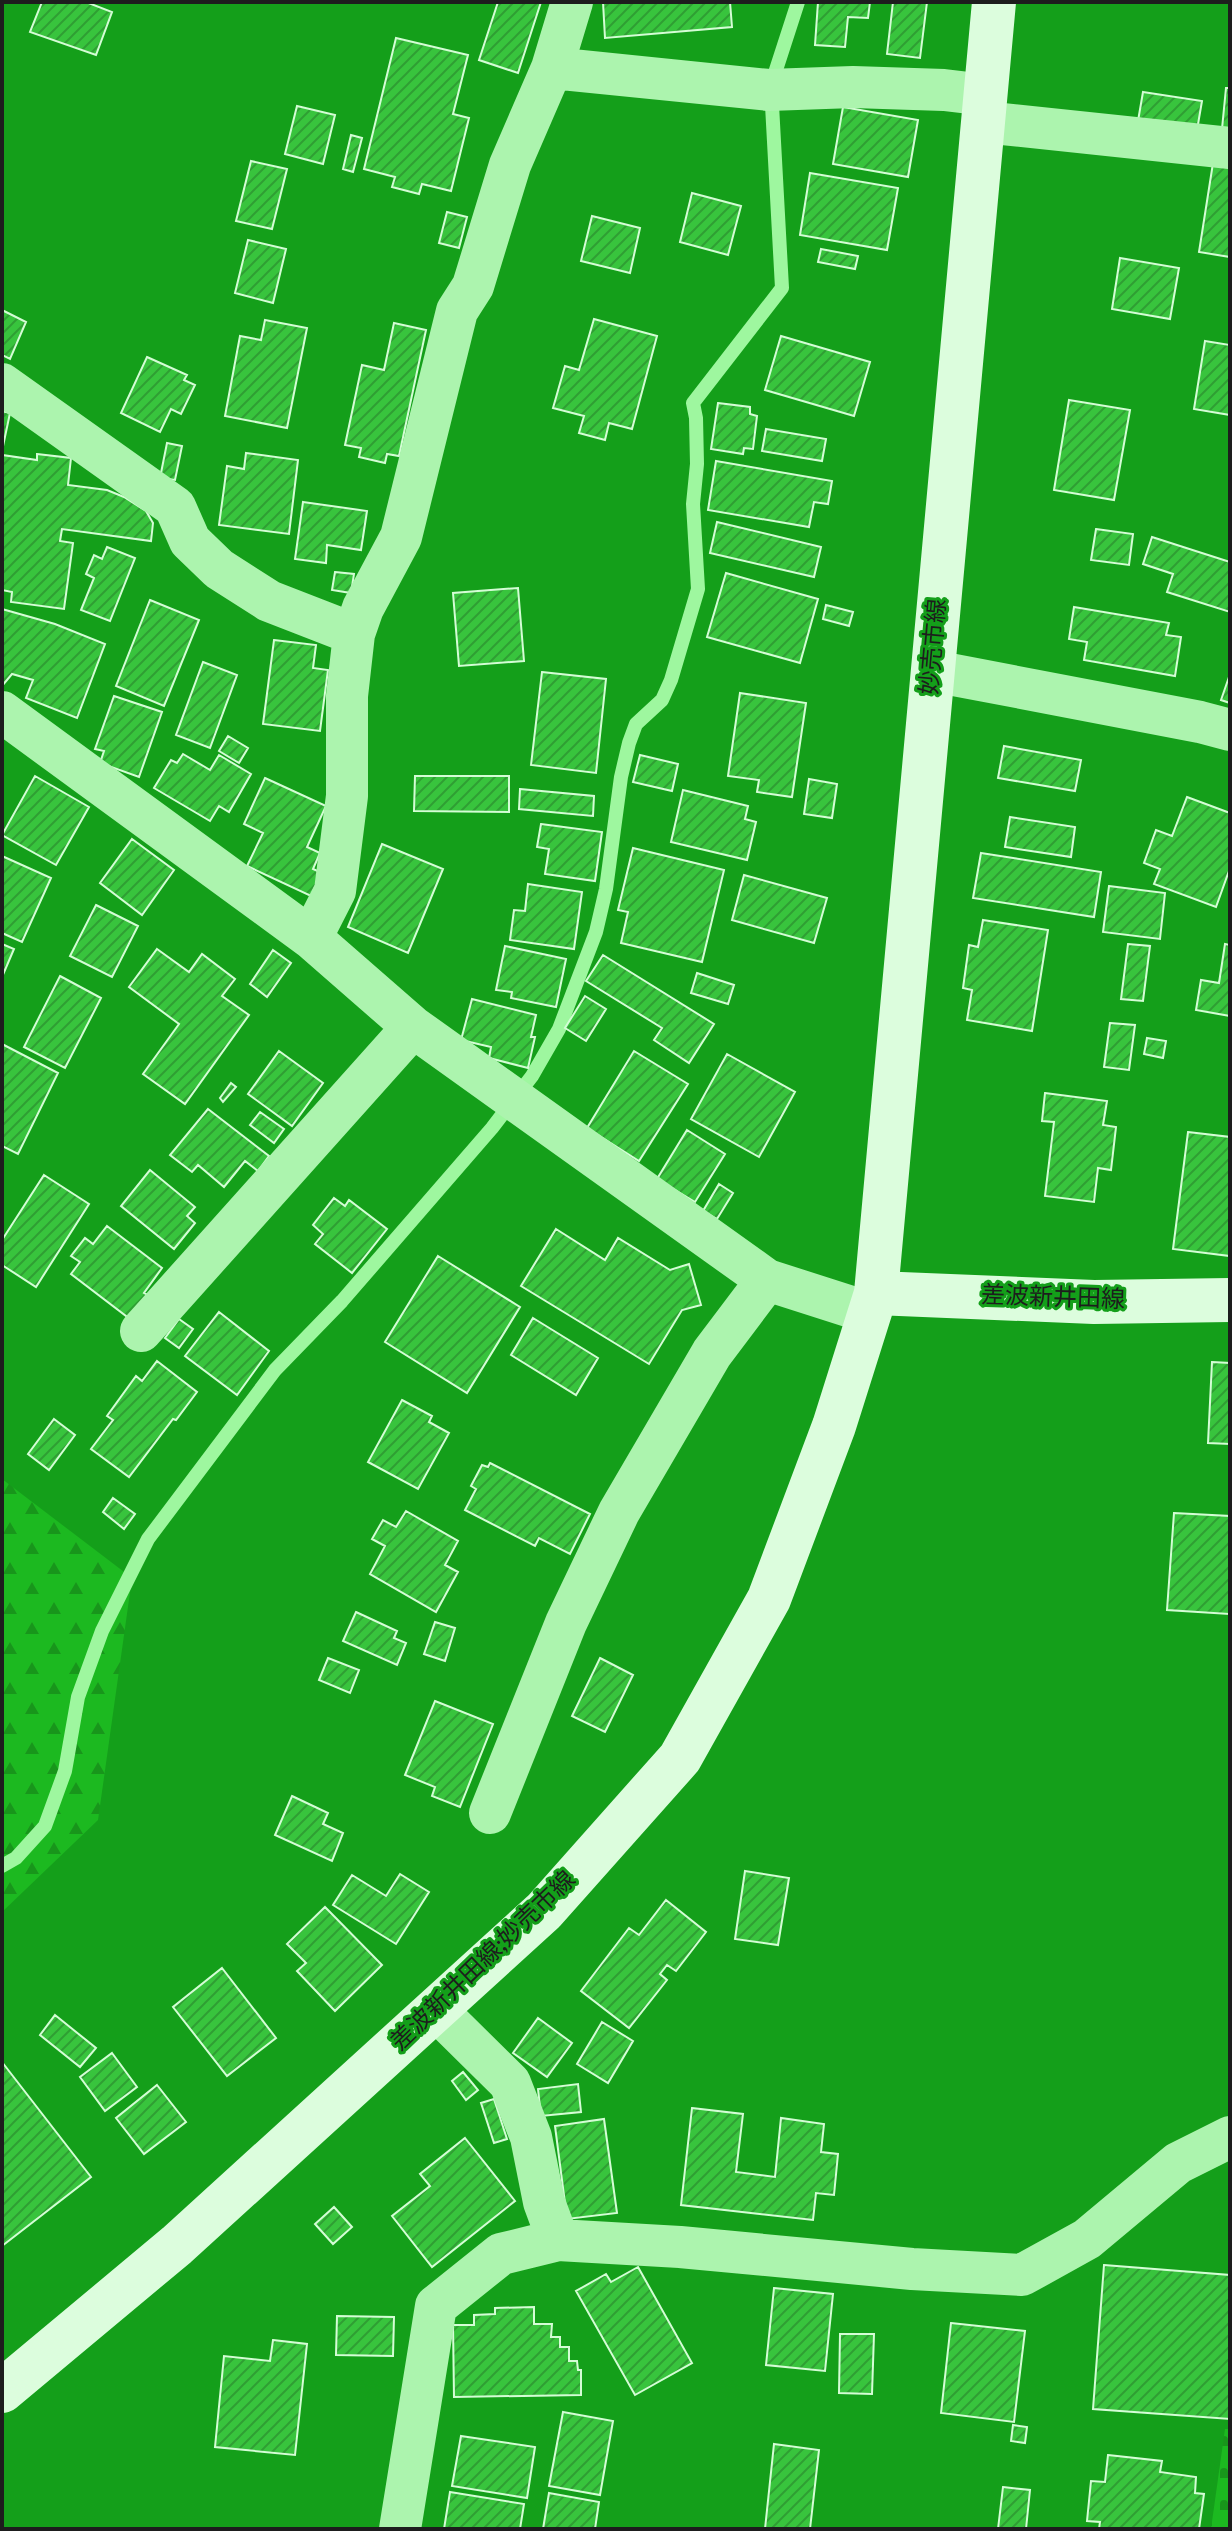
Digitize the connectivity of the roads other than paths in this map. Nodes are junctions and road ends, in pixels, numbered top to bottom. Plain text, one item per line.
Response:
1 (572, 2) edge
2 (994, 2) edge
3 (552, 68) junction
4 (984, 108) junction
5 (1230, 148) edge
6 (2, 384) edge
7 (354, 634) junction
8 (933, 671) junction
9 (2, 712) edge
10 (1230, 730) edge
11 (311, 938) junction
12 (413, 1027) junction
13 (767, 1280) junction
14 (1230, 1300) edge
15 (873, 1303) junction
16 (141, 1331) dead end
17 (490, 1813) dead end
18 (436, 2010) junction
19 (1230, 2137) edge
20 (558, 2240) junction
21 (2, 2391) edge
22 (400, 2529) edge

1 - 3 street
2 - 4 main road, 妙売市線
3 - 4 street
3 - 7 street
4 - 5 street
4 - 8 main road, 妙売市線
6 - 7 street
7 - 11 street
8 - 10 street
8 - 15 main road, 妙売市線
9 - 11 street
11 - 12 street
12 - 13 street
12 - 16 street
13 - 15 street
13 - 17 street
14 - 15 main road, 差波新井田線
15 - 18 main road, 差波新井田線;妙売市線
18 - 20 street
18 - 21 main road, 差波新井田線;妙売市線
19 - 20 street
20 - 22 street

